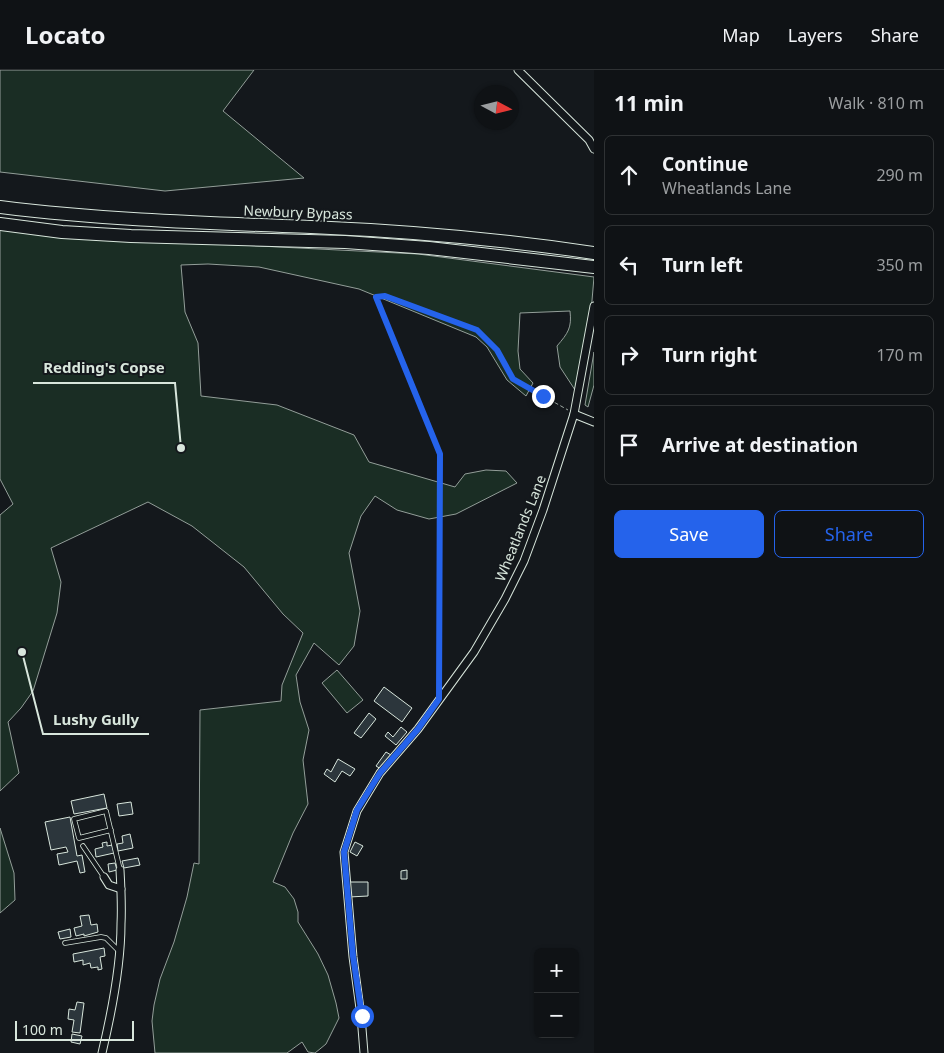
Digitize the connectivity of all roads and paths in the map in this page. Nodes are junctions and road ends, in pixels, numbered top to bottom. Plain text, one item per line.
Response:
1 (518, 70) edge
2 (594, 149) edge
3 (0, 207) edge
4 (0, 224) edge
5 (593, 252) edge
6 (592, 267) edge
7 (594, 306) edge
8 (574, 414) junction
9 (594, 422) edge
10 (439, 699) junction
11 (111, 830) junction
12 (83, 846) dead end
13 (120, 870) joint
14 (104, 876) joint
15 (120, 890) junction
16 (65, 943) dead end
17 (119, 951) junction
18 (102, 1053) edge
19 (364, 1053) edge

1 - 2 street
3 - 5 highway, Newbury Bypass
4 - 6 highway, Newbury Bypass
7 - 8 street, Wheatlands Lane
8 - 9 street
8 - 10 street, Wheatlands Lane
8 - 10 path
10 - 19 street, Wheatlands Lane
11 - 11 lane
11 - 13 lane
12 - 14 lane
13 - 15 street
14 - 15 street
15 - 17 street
16 - 17 lane
17 - 18 street

